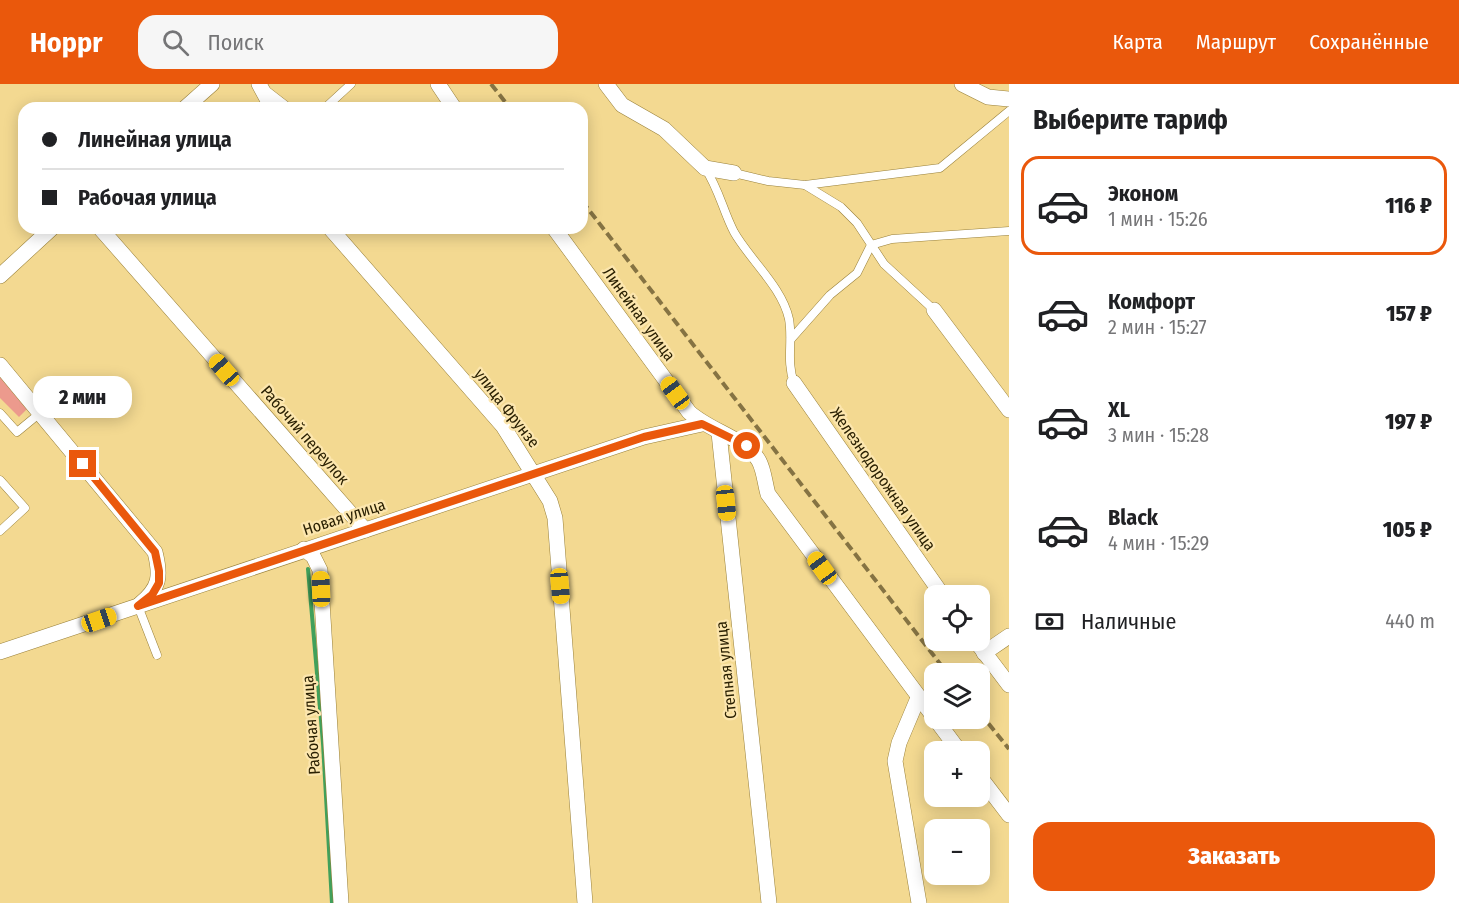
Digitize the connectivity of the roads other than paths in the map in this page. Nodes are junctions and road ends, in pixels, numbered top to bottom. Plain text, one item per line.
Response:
1 (212, 84) edge
2 (351, 84) edge
3 (438, 84) edge
4 (606, 84) edge
5 (962, 84) edge
6 (260, 86) edge
7 (1009, 99) edge
8 (192, 102) edge
9 (269, 102) edge
10 (282, 102) edge
11 (331, 102) edge
12 (450, 102) edge
13 (1009, 111) edge
14 (705, 168) junction
15 (734, 173) joint
16 (805, 185) junction
17 (1009, 231) edge
18 (46, 234) edge
19 (105, 234) edge
20 (335, 234) edge
21 (558, 234) edge
22 (871, 245) junction
23 (0, 276) edge
24 (934, 310) joint
25 (791, 339) junction
26 (0, 365) edge
27 (794, 383) joint
28 (1009, 410) edge
29 (40, 412) junction
30 (0, 413) edge
31 (702, 424) junction
32 (719, 433) junction
33 (534, 473) junction
34 (0, 480) edge
35 (365, 530) junction
36 (0, 531) edge
37 (304, 549) junction
38 (936, 585) edge
39 (138, 606) junction
40 (1009, 636) edge
41 (990, 643) edge
42 (983, 651) edge
43 (0, 652) edge
44 (157, 656) dead end
45 (1009, 685) edge
46 (918, 698) junction
47 (951, 741) edge
48 (990, 790) edge
49 (1009, 815) edge
50 (341, 903) edge
51 (585, 903) edge
52 (769, 903) edge
53 (918, 903) edge

1 - 8 street
2 - 11 lane
3 - 12 street
4 - 14 street
5 - 7 street
6 - 9 street
6 - 10 lane
13 - 16 lane
14 - 15 street
14 - 25 lane
15 - 16 lane
16 - 22 lane
17 - 22 lane
18 - 23 street
19 - 35 street, Рабочий переулок
20 - 33 street, улица Фрунзе
21 - 31 street, Линейная улица
22 - 24 lane
22 - 25 lane
24 - 28 street
25 - 27 lane
26 - 29 street
27 - 38 street, Железнодорожная улица
29 - 30 lane
29 - 39 street
31 - 32 street, Линейная улица
31 - 33 street, Новая улица
32 - 46 street, Линейная улица
32 - 52 street, Степная улица
33 - 35 street, Новая улица
33 - 51 street, улица Фрунзе
34 - 36 lane
35 - 37 street, Новая улица
37 - 39 street, Новая улица
37 - 50 street, Рабочая улица
39 - 43 street, Новая улица
39 - 44 lane
40 - 41 street
42 - 45 street
46 - 47 street, Линейная улица
46 - 53 street
48 - 49 street

